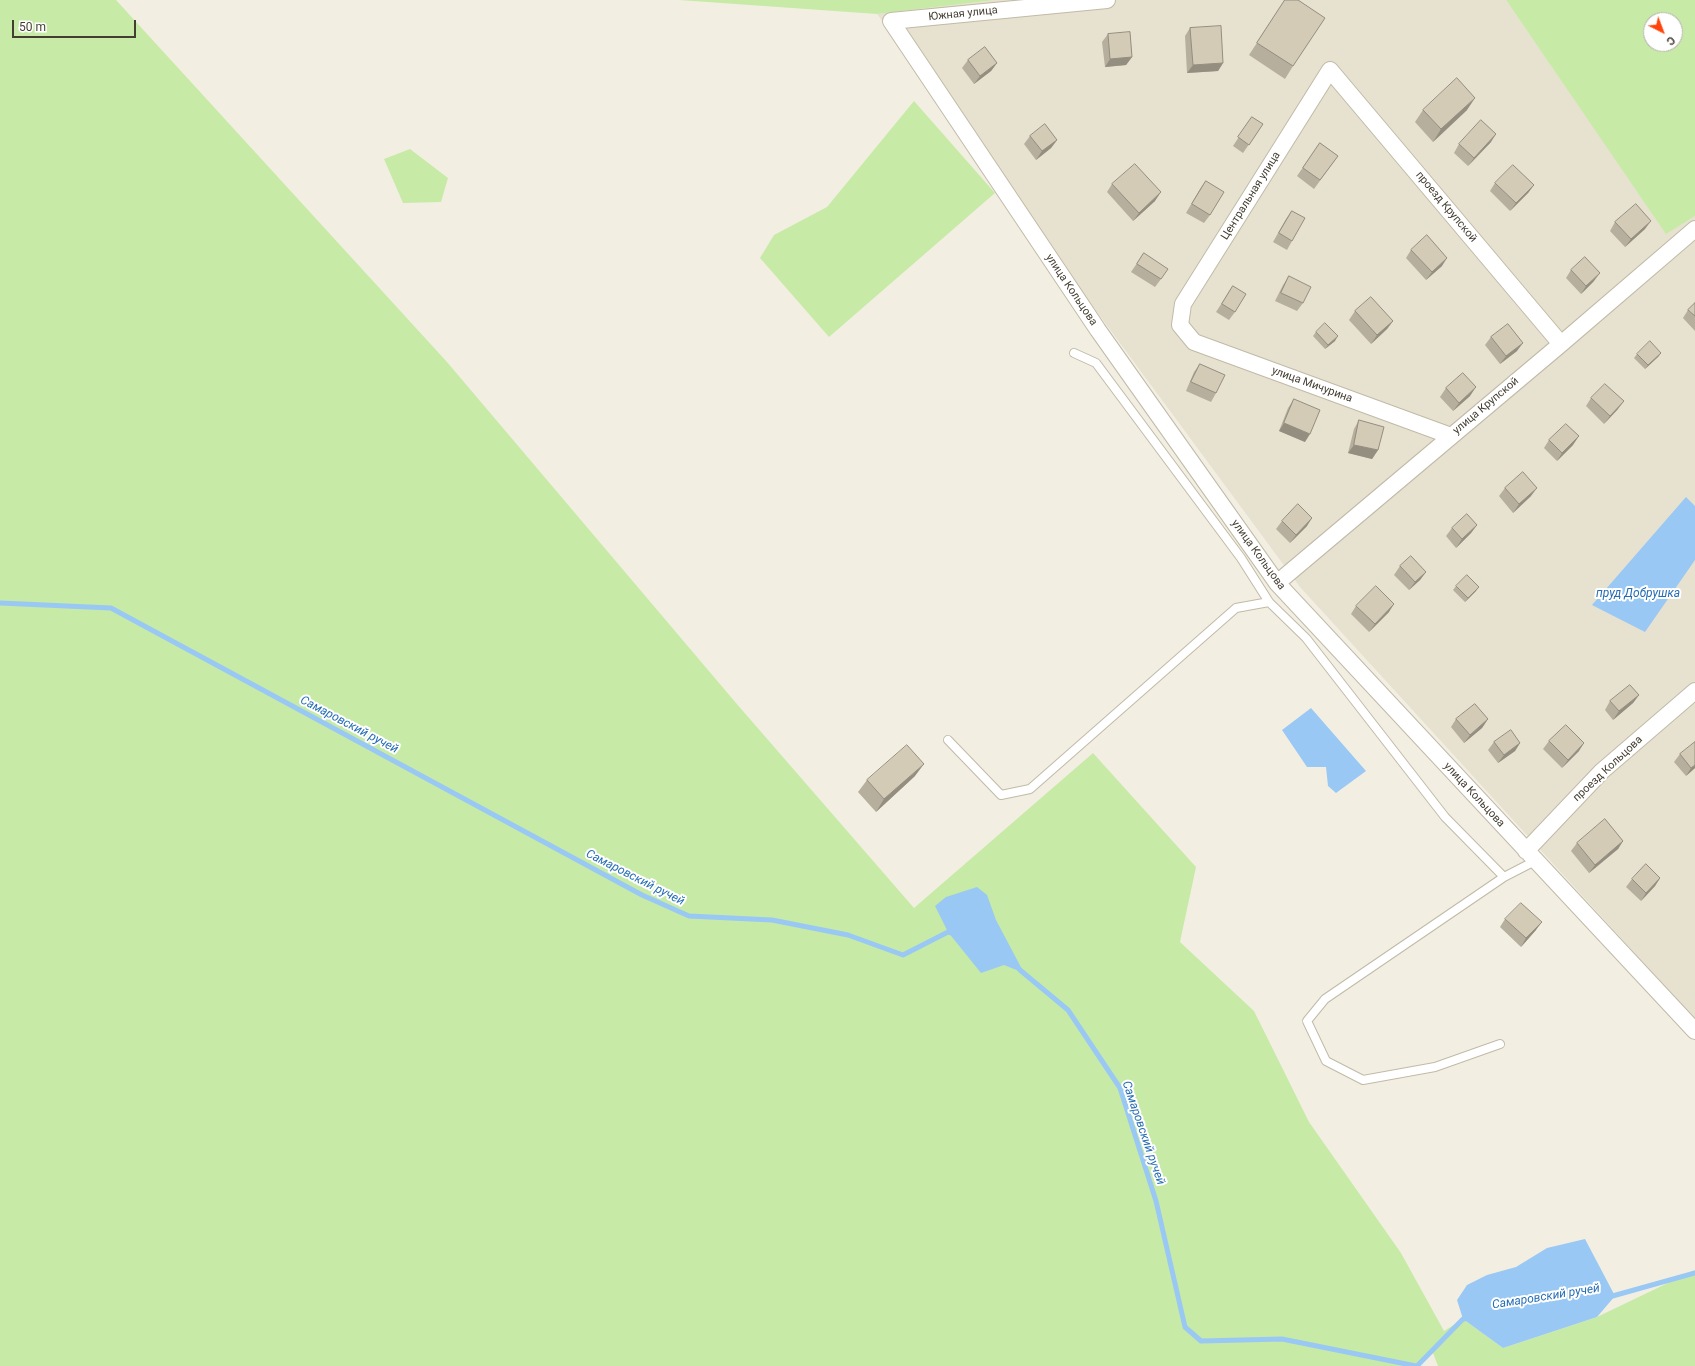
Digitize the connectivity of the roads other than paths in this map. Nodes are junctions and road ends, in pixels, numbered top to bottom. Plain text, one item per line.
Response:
1 (1107, 0) edge
2 (891, 21) joint
3 (1330, 70) joint
4 (1695, 229) edge
5 (1180, 325) joint
6 (1561, 344) junction
7 (1074, 353) dead end
8 (1451, 436) junction
9 (1277, 583) junction
10 (1269, 602) junction
11 (1695, 691) edge
12 (948, 740) dead end
13 (1530, 856) junction
14 (1504, 877) junction
15 (1695, 1032) edge
16 (1500, 1044) dead end

1 - 2 street, Южная улица
2 - 9 street, улица Кольцова
3 - 5 street, Центральная улица
3 - 6 street, проезд Крупской
4 - 6 street, улица Крупской
5 - 8 street, улица Мичурина
6 - 8 street, улица Крупской
7 - 10 lane
8 - 9 street, улица Крупской
9 - 13 street, улица Кольцова
10 - 12 lane
10 - 14 lane
11 - 13 street, проезд Кольцова
13 - 14 lane
13 - 15 street, улица Кольцова
14 - 16 lane

